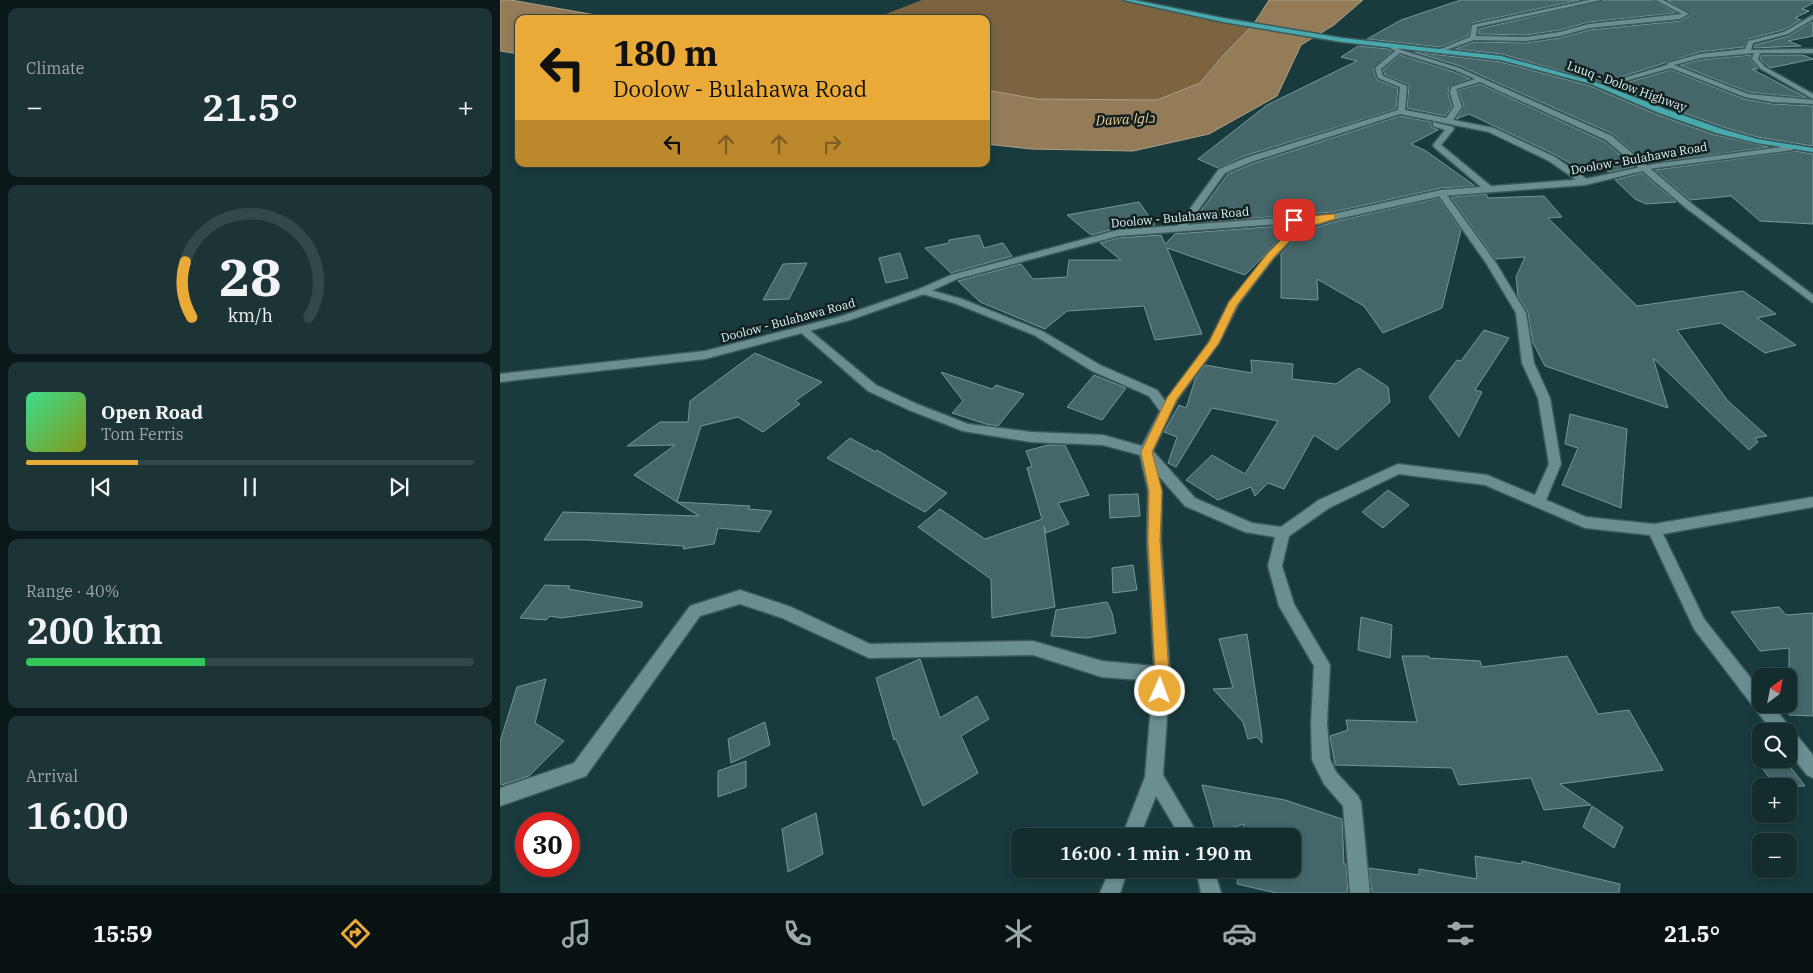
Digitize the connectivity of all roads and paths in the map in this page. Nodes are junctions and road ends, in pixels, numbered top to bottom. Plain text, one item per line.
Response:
1 (1126, 0) edge
2 (1598, 0) edge
3 (1659, 0) edge
4 (1813, 17) edge
5 (1473, 38) junction
6 (1388, 45) junction
7 (1441, 50) junction
8 (1399, 51) junction
9 (1813, 51) edge
10 (1757, 53) junction
11 (1721, 54) junction
12 (1671, 66) junction
13 (1480, 80) junction
14 (1600, 86) junction
15 (1813, 97) edge
16 (1813, 102) edge
17 (1401, 112) junction
18 (1448, 121) junction
19 (1790, 148) junction
20 (1813, 150) edge
21 (1645, 168) junction
22 (1585, 182) junction
23 (1489, 189) junction
24 (1441, 193) junction
25 (1333, 217) junction
26 (1181, 228) junction
27 (923, 291) junction
28 (1813, 300) edge
29 (802, 330) junction
30 (500, 378) edge
31 (1166, 411) junction
32 (1146, 452) junction
33 (1813, 502) edge
34 (1538, 503) junction
35 (1654, 530) junction
36 (1282, 533) junction
37 (1162, 674) junction
38 (1752, 692) edge
39 (1768, 713) edge
40 (1776, 723) edge
41 (1797, 748) edge
42 (1813, 769) edge
43 (1154, 777) junction
44 (500, 797) edge
45 (1135, 828) edge
46 (1185, 828) edge
47 (1116, 878) edge
48 (1207, 878) edge
49 (1110, 893) edge
50 (1211, 893) edge
51 (1360, 893) edge

1 - 6 main road, Luuq - Dolow Highway
2 - 5 street
3 - 5 street
4 - 11 street
5 - 7 street
6 - 7 main road, Luuq - Dolow Highway
6 - 8 street
7 - 14 main road, Luuq - Dolow Highway
8 - 13 street
8 - 17 street
9 - 10 street
10 - 11 street
10 - 15 street
11 - 12 street
12 - 14 street
12 - 16 street
13 - 18 street
13 - 21 street
14 - 19 main road, Luuq - Dolow Highway
17 - 18 street
17 - 23 street
17 - 26 street
18 - 22 street
19 - 20 main road, Luuq - Dolow Highway
19 - 21 street, Doolow - Bulahawa Road
21 - 22 street, Doolow - Bulahawa Road
21 - 28 street
22 - 23 street, Doolow - Bulahawa Road
23 - 24 street, Doolow - Bulahawa Road
24 - 25 street, Doolow - Bulahawa Road
24 - 34 street
25 - 26 street, Doolow - Bulahawa Road
25 - 31 street
26 - 27 street, Doolow - Bulahawa Road
27 - 29 street, Doolow - Bulahawa Road
27 - 31 street
29 - 30 street, Doolow - Bulahawa Road
29 - 32 street
31 - 32 street
32 - 36 street
32 - 37 street
33 - 35 street
34 - 35 street
34 - 36 street
35 - 38 street
36 - 51 street
37 - 43 street
37 - 44 street
39 - 40 street
41 - 42 street
43 - 45 street
43 - 46 street
47 - 49 street
48 - 50 street

